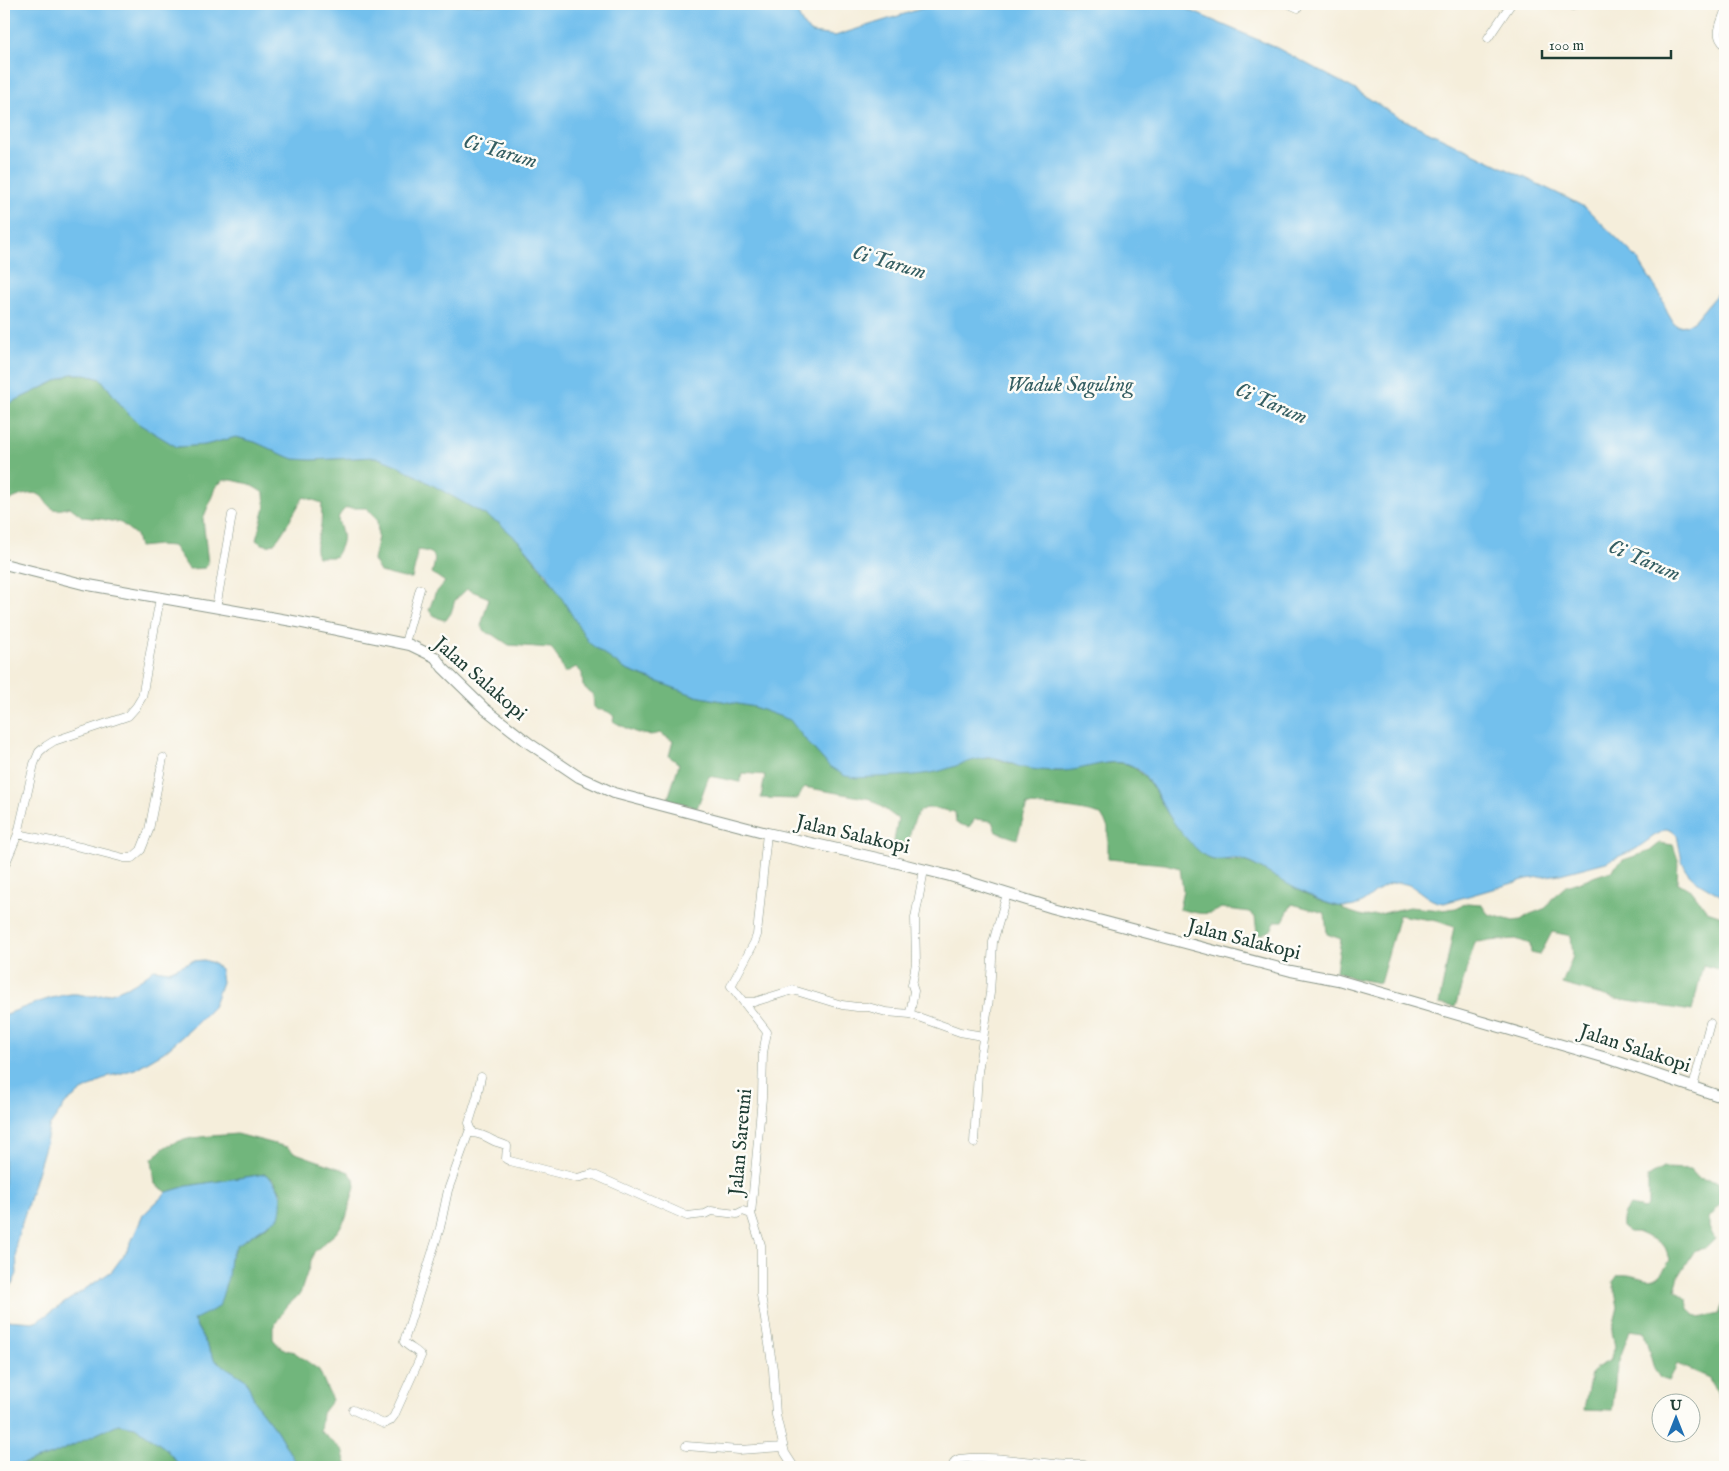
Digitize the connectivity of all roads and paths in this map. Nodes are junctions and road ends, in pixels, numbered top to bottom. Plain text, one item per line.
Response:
1 (1290, 4) edge
2 (1511, 4) edge
3 (1563, 4) edge
4 (1576, 4) edge
5 (1298, 8) dead end
6 (1725, 11) edge
7 (1488, 38) dead end
8 (1725, 45) edge
9 (232, 516) dead end
10 (4, 564) edge
11 (420, 589) dead end
12 (160, 598) junction
13 (216, 608) junction
14 (405, 644) junction
15 (163, 758) dead end
16 (767, 833) junction
17 (18, 834) junction
18 (4, 867) edge
19 (924, 870) junction
20 (1007, 894) junction
21 (744, 1002) junction
22 (910, 1014) junction
23 (1710, 1023) dead end
24 (983, 1036) junction
25 (481, 1077) dead end
26 (1693, 1087) junction
27 (1725, 1098) edge
28 (470, 1129) junction
29 (974, 1143) dead end
30 (751, 1214) junction
31 (353, 1410) dead end
32 (686, 1446) dead end
33 (783, 1447) junction
34 (794, 1467) edge
35 (952, 1467) edge
36 (1084, 1467) edge

1 - 5 street
2 - 7 street
3 - 4 street
6 - 8 street
9 - 13 street
10 - 12 street, Jalan Salakopi
11 - 14 street
12 - 13 street, Jalan Salakopi
12 - 17 street
13 - 14 street, Jalan Salakopi
14 - 16 street, Jalan Salakopi
15 - 17 street
16 - 19 street, Jalan Salakopi
16 - 21 street, Jalan Sareuni
17 - 18 street
19 - 20 street, Jalan Salakopi
19 - 22 street
20 - 24 street
20 - 26 street, Jalan Salakopi
21 - 22 street
21 - 30 street, Jalan Sareuni
22 - 24 street
23 - 26 street
24 - 29 street
25 - 28 street
26 - 27 street, Jalan Salakopi
28 - 30 street
28 - 31 street
30 - 33 street, Jalan Sareuni
32 - 33 street
33 - 34 street, Jalan Sareuni
35 - 36 street

